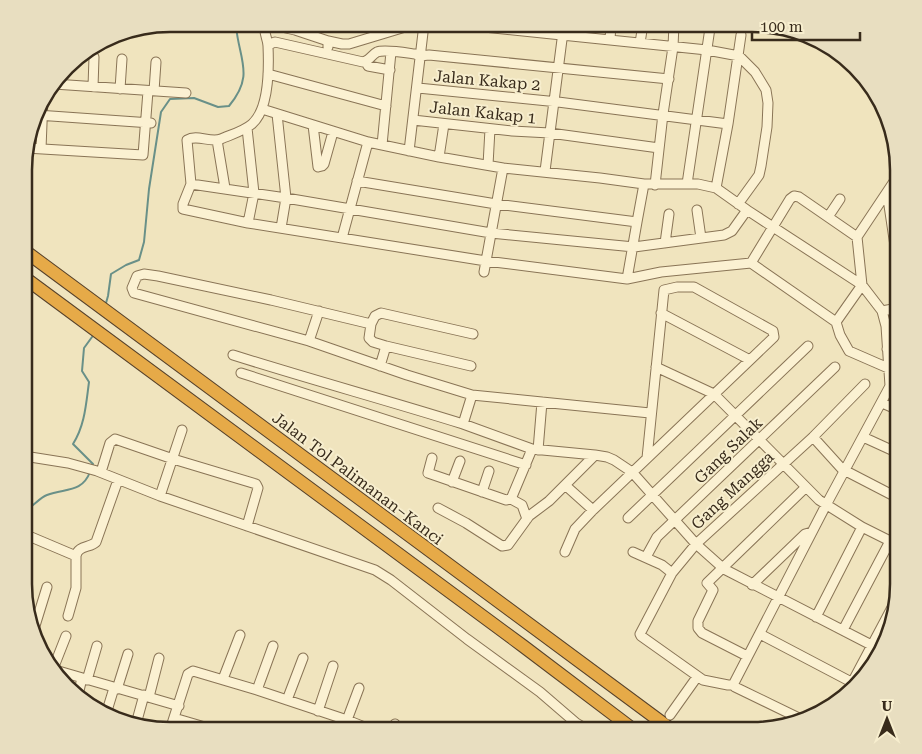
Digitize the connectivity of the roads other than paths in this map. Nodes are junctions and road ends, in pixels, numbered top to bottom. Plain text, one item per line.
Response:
1 (264, 32) edge
2 (309, 32) edge
3 (388, 32) edge
4 (423, 32) edge
5 (539, 33) edge
6 (575, 33) edge
7 (610, 33) edge
8 (642, 33) edge
9 (674, 33) edge
10 (709, 33) edge
11 (562, 35) junction
12 (575, 36) junction
13 (742, 36) dead end
14 (610, 40) junction
15 (328, 41) junction
16 (640, 43) junction
17 (268, 45) junction
18 (673, 47) junction
19 (707, 50) junction
20 (391, 52) junction
21 (328, 55) junction
22 (420, 56) junction
23 (739, 56) junction
24 (94, 57) dead end
25 (122, 59) dead end
26 (156, 62) dead end
27 (366, 62) junction
28 (558, 68) junction
29 (390, 70) junction
30 (268, 74) junction
31 (668, 79) junction
32 (64, 83) edge
33 (93, 87) junction
34 (418, 88) junction
35 (120, 89) junction
36 (151, 91) junction
37 (186, 93) dead end
38 (555, 101) junction
39 (386, 106) junction
40 (262, 109) junction
41 (277, 114) junction
42 (663, 114) junction
43 (44, 116) edge
44 (413, 120) junction
45 (696, 120) junction
46 (148, 122) junction
47 (444, 124) junction
48 (728, 124) junction
49 (40, 125) edge
50 (313, 125) junction
51 (247, 128) junction
52 (490, 128) junction
53 (333, 132) junction
54 (550, 133) junction
55 (217, 140) junction
56 (368, 142) junction
57 (382, 145) junction
58 (659, 148) junction
59 (35, 149) edge
60 (41, 149) junction
61 (409, 151) junction
62 (438, 158) junction
63 (488, 165) junction
64 (503, 168) junction
65 (545, 171) junction
66 (357, 180) junction
67 (192, 184) junction
68 (644, 184) junction
69 (654, 184) junction
70 (687, 184) junction
71 (224, 188) junction
72 (716, 188) junction
73 (889, 189) edge
74 (887, 192) junction
75 (254, 193) junction
76 (286, 198) junction
77 (840, 199) dead end
78 (496, 204) junction
79 (738, 204) junction
80 (889, 206) edge
81 (349, 210) junction
82 (697, 210) dead end
83 (747, 210) junction
84 (669, 214) dead end
85 (828, 217) junction
86 (638, 222) junction
87 (248, 223) junction
88 (773, 226) junction
89 (281, 228) junction
90 (491, 233) junction
91 (857, 237) junction
92 (342, 238) junction
93 (701, 238) junction
94 (665, 243) junction
95 (634, 247) junction
96 (32, 256) edge
97 (486, 261) junction
98 (751, 263) junction
99 (484, 272) dead end
100 (626, 279) junction
101 (32, 283) edge
102 (862, 285) junction
103 (889, 310) edge
104 (319, 311) junction
105 (882, 311) junction
106 (661, 313) junction
107 (836, 322) junction
108 (371, 324) junction
109 (473, 334) dead end
110 (309, 341) junction
111 (889, 345) edge
112 (386, 346) junction
113 (808, 346) dead end
114 (887, 349) junction
115 (233, 355) dead end
116 (750, 360) junction
117 (380, 366) junction
118 (471, 366) dead end
119 (656, 367) junction
120 (835, 367) dead end
121 (276, 368) junction
122 (888, 368) junction
123 (241, 373) dead end
124 (890, 382) edge
125 (271, 383) junction
126 (865, 384) dead end
127 (890, 387) edge
128 (472, 394) junction
129 (714, 394) junction
130 (542, 402) junction
131 (882, 403) junction
132 (404, 405) junction
133 (890, 406) edge
134 (650, 413) junction
135 (735, 415) junction
136 (398, 422) junction
137 (463, 424) junction
138 (182, 430) dead end
139 (813, 437) junction
140 (863, 437) junction
141 (760, 440) junction
142 (535, 449) junction
143 (890, 449) edge
144 (595, 455) junction
145 (33, 457) edge
146 (432, 458) dead end
147 (647, 458) junction
148 (173, 459) junction
149 (460, 462) dead end
150 (526, 465) junction
151 (782, 465) junction
152 (489, 471) dead end
153 (845, 471) junction
154 (99, 472) junction
155 (632, 472) junction
156 (118, 480) junction
157 (452, 482) junction
158 (566, 485) junction
159 (805, 488) junction
160 (482, 492) junction
161 (890, 494) edge
162 (160, 496) junction
163 (652, 496) junction
164 (511, 499) junction
165 (826, 506) junction
166 (438, 508) dead end
167 (592, 510) junction
168 (628, 518) dead end
169 (527, 519) junction
170 (676, 520) junction
171 (247, 526) junction
172 (862, 527) junction
173 (812, 532) junction
174 (33, 538) edge
175 (890, 541) edge
176 (696, 544) junction
177 (890, 550) edge
178 (566, 552) dead end
179 (633, 552) dead end
180 (76, 556) junction
181 (646, 557) junction
182 (722, 568) junction
183 (672, 573) junction
184 (752, 584) junction
185 (47, 587) dead end
186 (778, 598) junction
187 (68, 616) dead end
188 (816, 617) junction
189 (37, 619) edge
190 (884, 621) edge
191 (843, 630) junction
192 (760, 634) junction
193 (240, 635) dead end
194 (66, 636) dead end
195 (871, 645) junction
196 (97, 646) dead end
197 (273, 646) dead end
198 (874, 647) edge
199 (128, 654) dead end
200 (748, 656) junction
201 (159, 658) dead end
202 (303, 658) dead end
203 (56, 660) edge
204 (862, 665) edge
205 (333, 666) dead end
206 (64, 671) edge
207 (697, 677) junction
208 (84, 679) junction
209 (223, 679) junction
210 (849, 681) edge
211 (733, 685) junction
212 (81, 688) edge
213 (359, 688) dead end
214 (116, 689) junction
215 (257, 690) junction
216 (146, 696) junction
217 (287, 700) junction
218 (179, 706) junction
219 (109, 707) edge
220 (318, 711) junction
221 (670, 714) dead end
222 (793, 715) edge
223 (138, 718) edge
224 (174, 718) junction
225 (347, 720) junction
226 (570, 721) edge
227 (622, 721) edge
228 (660, 721) edge
229 (173, 722) edge
230 (188, 722) edge
231 (351, 722) edge

1 - 17 street
2 - 15 street
3 - 15 street
4 - 22 street
5 - 11 street
6 - 12 street
7 - 14 street
8 - 16 street
9 - 18 street
10 - 19 street
11 - 12 street
11 - 28 street
12 - 14 street
13 - 23 street
14 - 16 street
15 - 21 street
16 - 18 street
17 - 21 street
17 - 30 street
18 - 19 street
18 - 31 street
19 - 23 street
19 - 45 street
20 - 22 street
20 - 27 street
20 - 29 street
21 - 27 street
22 - 28 street
22 - 34 street
23 - 48 street
23 - 79 street
24 - 33 street
25 - 35 street
26 - 36 street
27 - 29 street
28 - 31 street
28 - 38 street
29 - 39 street
30 - 39 street
30 - 40 street
31 - 42 street
32 - 33 street
33 - 35 street
34 - 38 street, Jalan Kakap 2
34 - 44 street
35 - 36 street
36 - 37 street
36 - 46 street
38 - 42 street, Jalan Kakap 2
38 - 54 street
39 - 57 street
40 - 41 street
40 - 51 street
41 - 50 street
41 - 76 street
42 - 45 street, Jalan Kakap 2
42 - 58 street
43 - 46 street
44 - 47 street, Jalan Kakap 1
44 - 61 street
45 - 48 street, Jalan Kakap 2
45 - 70 street
46 - 60 street
47 - 52 street, Jalan Kakap 1
47 - 62 street
48 - 72 street
49 - 60 street
50 - 53 street
50 - 53 street
51 - 55 street
51 - 75 street
52 - 54 street, Jalan Kakap 1
52 - 63 street
53 - 56 street
54 - 58 street, Jalan Kakap 1
54 - 65 street
55 - 67 street
55 - 71 street
56 - 57 street
56 - 66 street
57 - 61 street
58 - 69 street
59 - 60 street
61 - 62 street
62 - 63 street
63 - 64 street
64 - 65 street
64 - 78 street
65 - 68 street
66 - 78 street
66 - 81 street
67 - 71 street
67 - 87 street
68 - 69 street
68 - 86 street
69 - 70 street
70 - 72 street
71 - 75 street
72 - 79 street
73 - 74 street
74 - 80 street
74 - 91 street
75 - 76 street
75 - 87 street
76 - 81 street
76 - 89 street
77 - 85 street
78 - 86 street
78 - 90 street
79 - 83 street
81 - 90 street
81 - 92 street
82 - 93 street
83 - 88 street
83 - 93 street
84 - 94 street
85 - 88 street
85 - 91 street
86 - 95 street
87 - 89 street
88 - 98 street
88 - 102 street
89 - 92 street
90 - 95 street
90 - 97 street
91 - 102 street
92 - 97 street
93 - 94 street
94 - 95 street
95 - 100 street
96 - 228 highway, Jalan Tol Palimanan–Kanci
97 - 99 street
97 - 100 street
98 - 100 street
98 - 107 street
101 - 227 highway
102 - 105 street
102 - 107 street
103 - 105 street
104 - 108 street
104 - 110 street
104 - 110 street
105 - 114 street
106 - 116 street
106 - 116 street
106 - 119 street
107 - 122 street
108 - 109 street
108 - 112 street
110 - 117 street
111 - 114 street
112 - 117 street
112 - 118 street
113 - 135 street
114 - 122 street
115 - 121 street
116 - 129 street
117 - 128 street
119 - 129 street
119 - 134 street
120 - 141 street, Gang Salak
121 - 125 street
121 - 132 street
122 - 124 street
123 - 125 street
125 - 136 street
126 - 139 street, Gang Mangga
127 - 131 street
128 - 130 street
128 - 137 street
129 - 135 street
129 - 147 street
130 - 134 street
130 - 142 street
131 - 133 street
131 - 140 street
132 - 136 street
132 - 137 street
134 - 147 street
135 - 141 street
135 - 163 street
136 - 150 street
137 - 142 street
138 - 148 street
139 - 151 street, Gang Mangga
139 - 153 street
140 - 143 street
140 - 153 street
141 - 151 street
141 - 170 street, Gang Salak
142 - 144 street
142 - 150 street
144 - 155 street
144 - 158 street
145 - 154 street
146 - 157 street
147 - 155 street
148 - 154 street
148 - 162 street
148 - 171 street
149 - 157 street
150 - 164 street
151 - 159 street
151 - 176 street, Gang Mangga
152 - 160 street
153 - 161 street
153 - 165 street
154 - 156 street
155 - 163 street
155 - 167 street
156 - 162 street
156 - 180 street
157 - 160 street
158 - 167 street
158 - 169 street
159 - 165 street
159 - 182 street
160 - 164 street
162 - 171 street
163 - 168 street
163 - 170 street
164 - 169 street
165 - 172 street
165 - 173 street
166 - 169 street
167 - 178 street
170 - 176 street
170 - 181 street, Gang Salak
171 - 226 street
172 - 175 street
172 - 188 street
173 - 184 street
173 - 186 street
174 - 180 street
176 - 182 street
176 - 183 street, Gang Mangga
177 - 191 street
179 - 181 street
180 - 187 street
181 - 183 street
182 - 184 street
182 - 200 street
183 - 207 street, Gang Mangga
184 - 186 street
185 - 189 street
186 - 188 street
186 - 192 street
188 - 191 street
190 - 195 street
191 - 195 street
192 - 200 street
192 - 210 street
193 - 209 street
194 - 203 street
195 - 198 street
195 - 204 street
196 - 208 street
197 - 215 street
199 - 214 street
200 - 211 street
201 - 216 street
202 - 217 street
205 - 220 street
206 - 208 street
207 - 211 street
207 - 221 street
208 - 212 street
208 - 214 street
209 - 215 street
209 - 218 street
211 - 222 street
213 - 225 street
214 - 216 street
214 - 219 street
215 - 217 street
216 - 218 street
216 - 223 street
217 - 220 street
218 - 224 street
220 - 225 street
224 - 229 street
224 - 230 street
225 - 231 street

